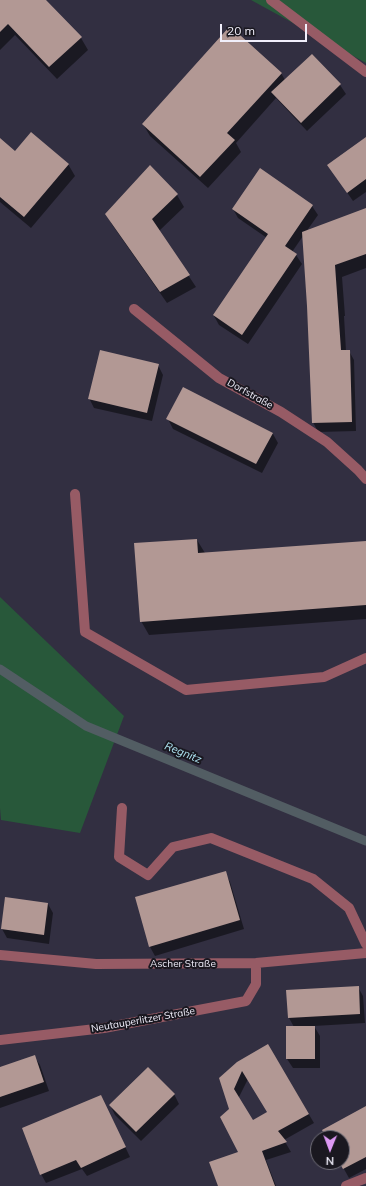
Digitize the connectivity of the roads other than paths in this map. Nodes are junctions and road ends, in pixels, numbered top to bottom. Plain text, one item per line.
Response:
1 (271, 0) edge
2 (366, 72) edge
3 (134, 309) dead end
4 (366, 479) edge
5 (75, 494) dead end
6 (366, 658) edge
7 (122, 808) dead end
8 (366, 944) edge
9 (366, 953) edge
10 (0, 955) edge
11 (256, 963) junction
12 (0, 1040) edge
13 (366, 1178) edge
14 (346, 1186) edge

1 - 2 street
3 - 4 street, Dorfstraße
5 - 6 street
7 - 8 street
9 - 11 street, Ascher Straße
10 - 11 street, Ascher Straße
11 - 12 street, Neutauperlitzer Straße
13 - 14 street

